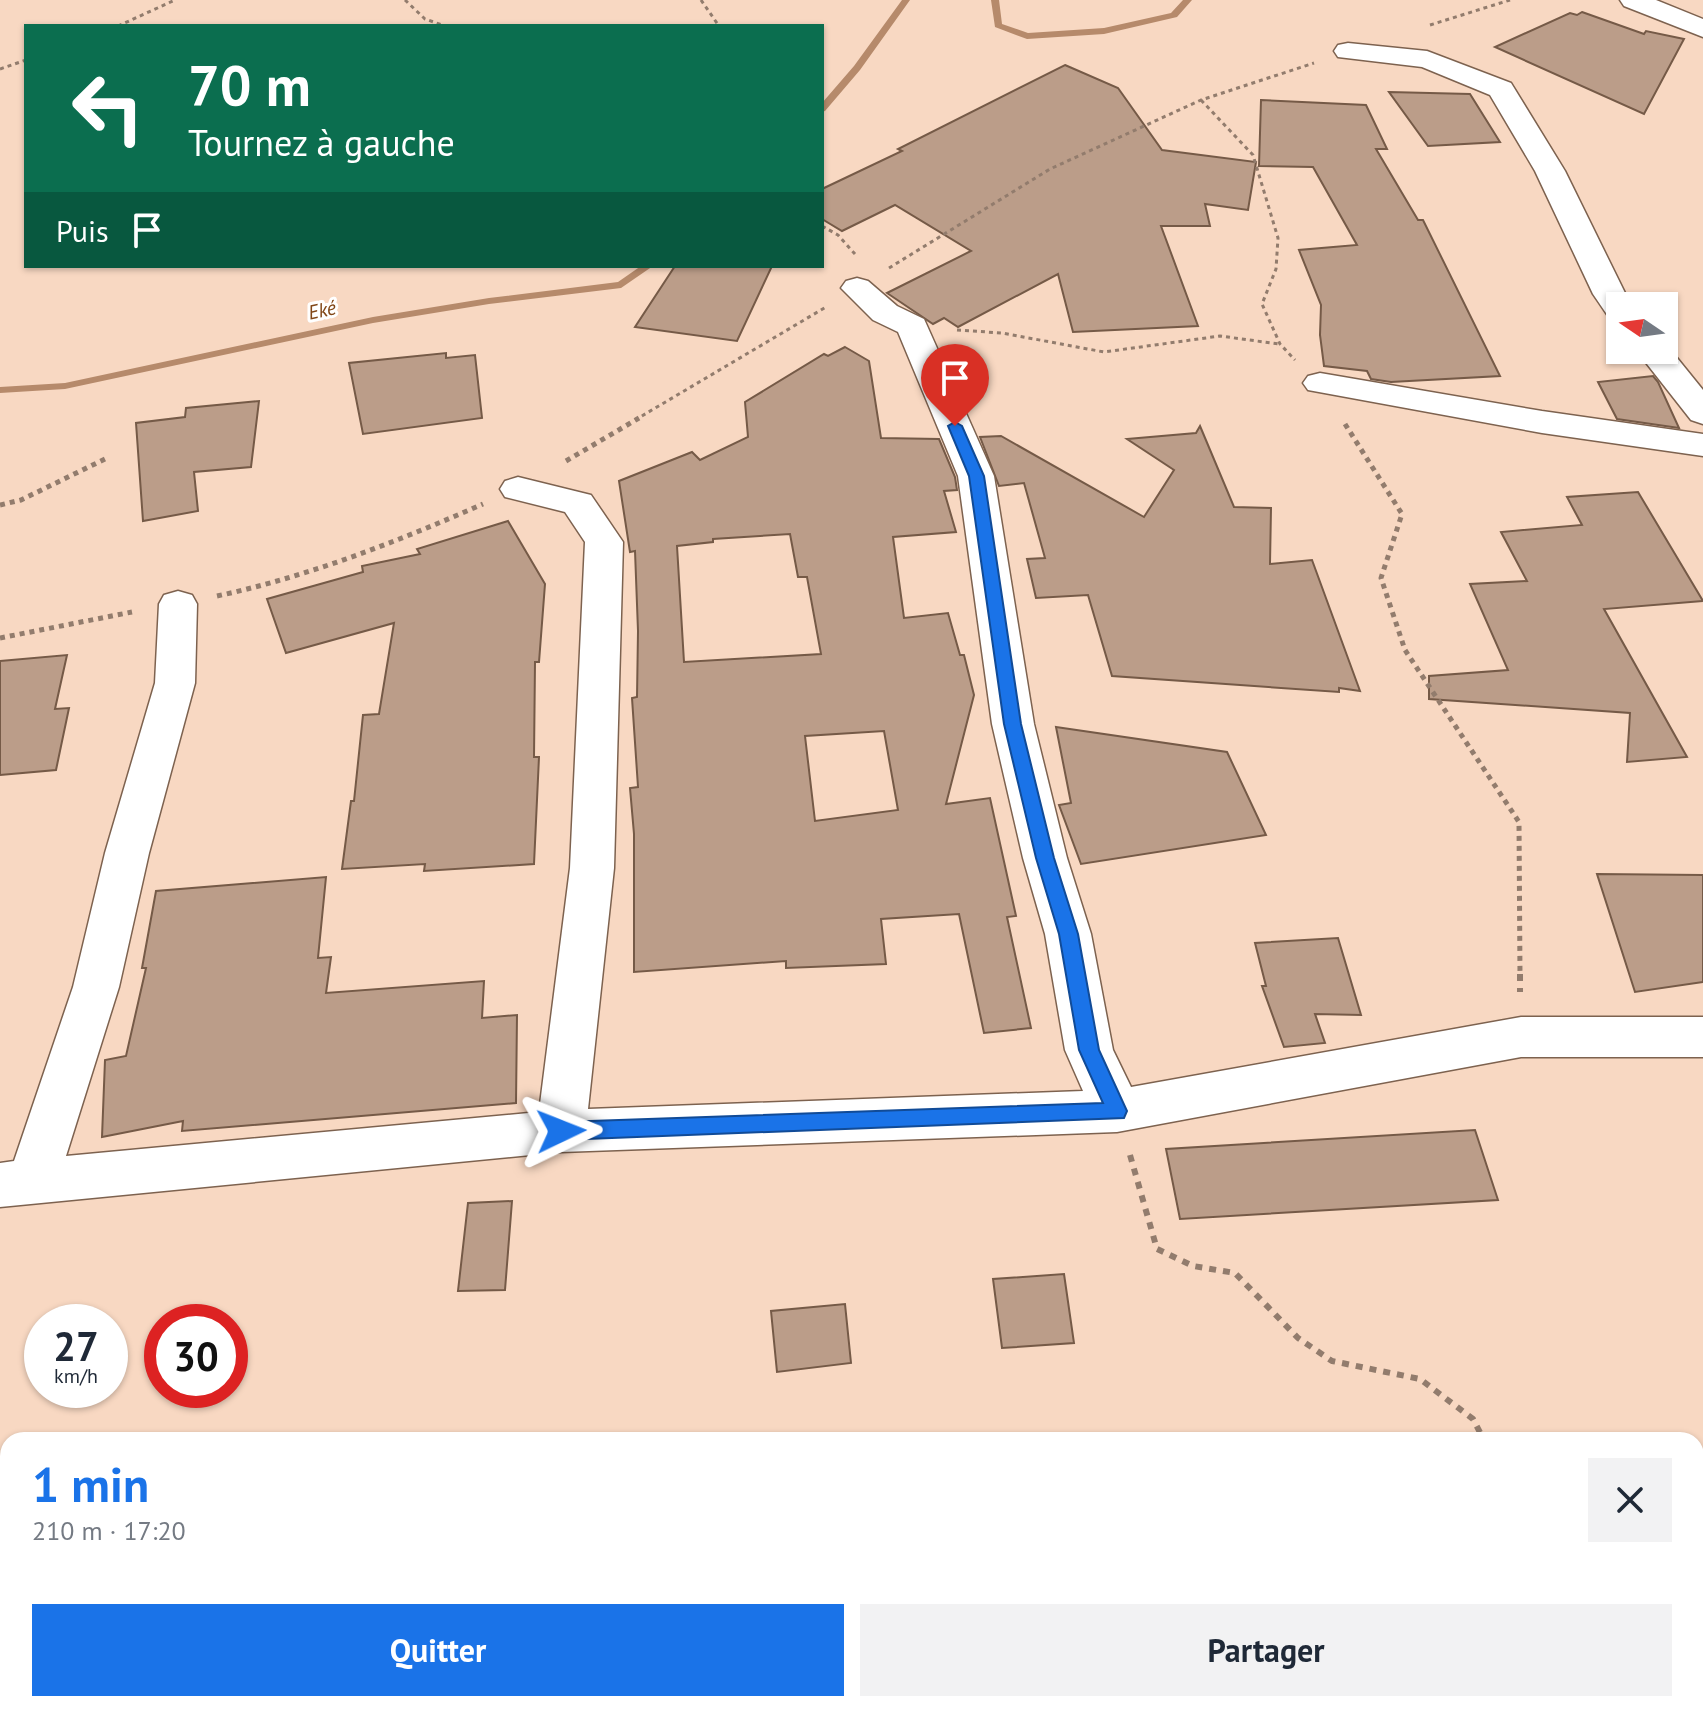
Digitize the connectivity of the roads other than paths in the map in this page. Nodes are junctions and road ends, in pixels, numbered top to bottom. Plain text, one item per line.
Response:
1 (1633, 0) edge
2 (1703, 29) edge
3 (1348, 51) road end
4 (857, 288) road end
5 (1608, 292) edge
6 (1664, 364) edge
7 (1320, 383) road end
8 (1703, 413) edge
9 (1703, 445) edge
10 (518, 489) road end
11 (178, 604) road end
12 (1703, 1037) edge
13 (1117, 1111) junction
14 (561, 1131) junction
15 (16, 1182) edge

1 - 2 street
3 - 5 street
4 - 13 street
6 - 8 street
7 - 9 street
10 - 14 street
11 - 15 street
12 - 13 street
13 - 14 street
14 - 15 street

